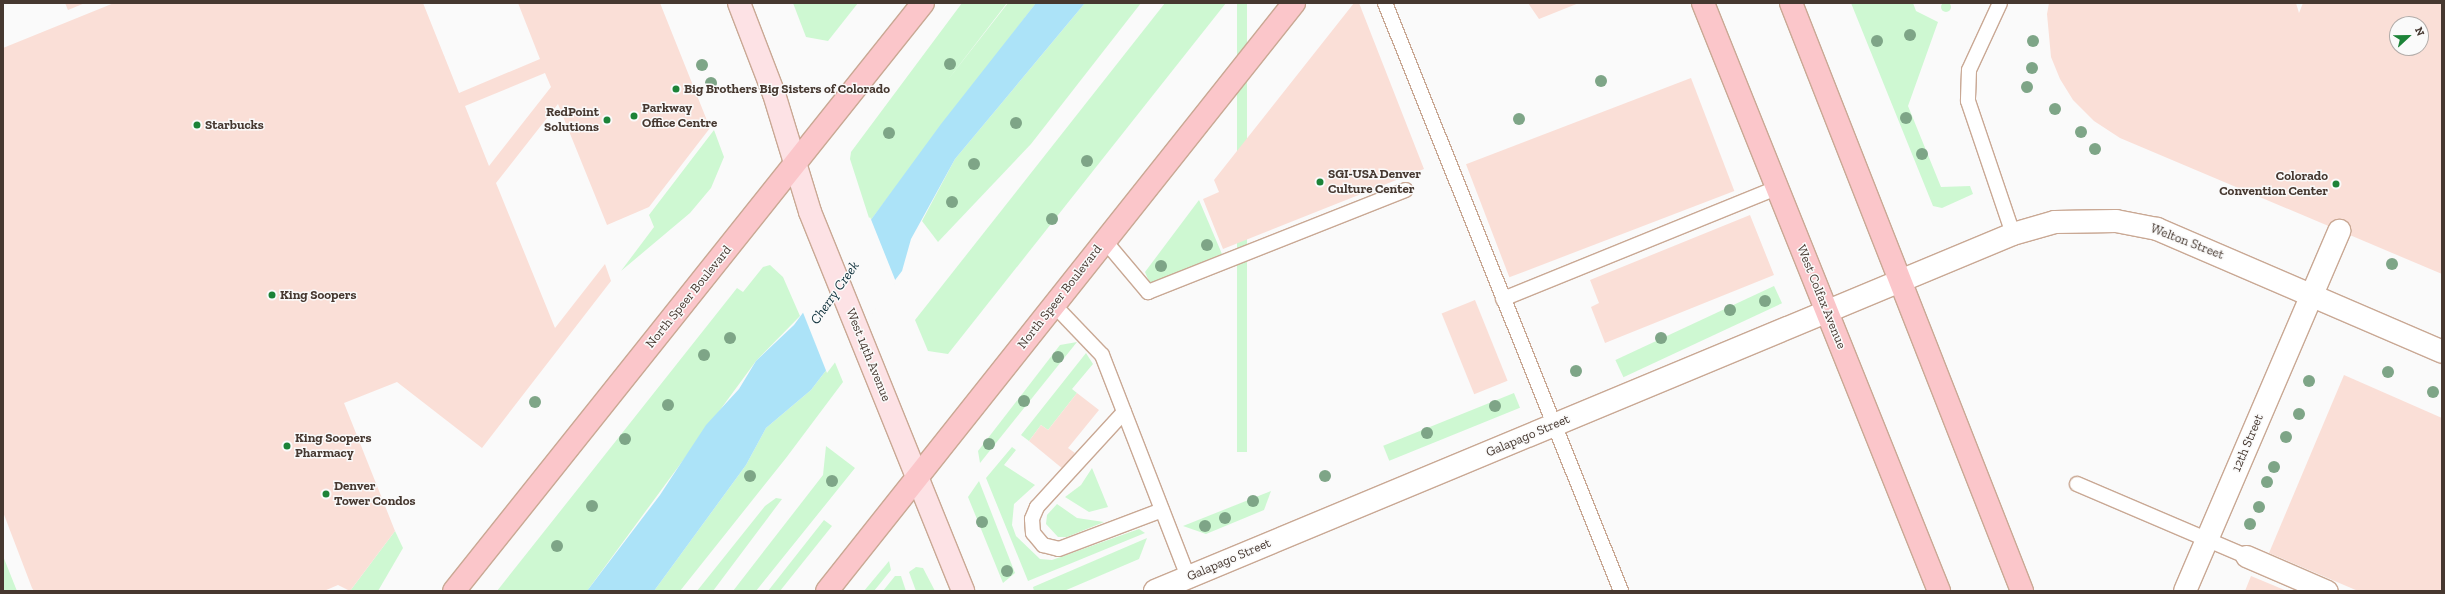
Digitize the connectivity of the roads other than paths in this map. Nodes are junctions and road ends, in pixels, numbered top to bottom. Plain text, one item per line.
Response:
1 (739, 3) edge
2 (923, 3) edge
3 (1294, 3) edge
4 (1385, 3) edge
5 (1703, 3) edge
6 (1791, 3) edge
7 (2000, 3) edge
8 (795, 165) junction
9 (1777, 188) junction
10 (1405, 190) dead end
11 (2339, 231) dead end
12 (2013, 234) junction
13 (1105, 241) junction
14 (1901, 281) junction
15 (2311, 295) junction
16 (1503, 299) junction
17 (1054, 305) junction
18 (1826, 312) junction
19 (2442, 352) edge
20 (1124, 412) junction
21 (1553, 425) junction
22 (918, 478) junction
23 (2077, 484) dead end
24 (1162, 510) junction
25 (2206, 540) junction
26 (2246, 556) joint
27 (1188, 577) junction
28 (454, 591) edge
29 (827, 591) edge
30 (963, 591) edge
31 (1155, 591) edge
32 (1620, 591) edge
33 (1939, 591) edge
34 (2022, 591) edge
35 (2185, 591) edge
36 (2327, 591) edge

1 - 8 main road, West 14th Avenue
2 - 8 main road, North Speer Boulevard
3 - 13 main road, North Speer Boulevard
4 - 16 lane
5 - 9 main road, West Colfax Avenue
6 - 14 main road
7 - 12 lane
8 - 22 main road, West 14th Avenue
8 - 28 main road, North Speer Boulevard
9 - 16 lane
9 - 18 main road, West Colfax Avenue
10 - 13 lane
11 - 15 street, 12th Street
12 - 14 street, Welton Street
12 - 15 street, Welton Street
13 - 17 main road, North Speer Boulevard
14 - 18 street, Galapago Street
14 - 34 main road
15 - 19 street, Welton Street
15 - 25 street, 12th Street
16 - 21 lane
17 - 20 lane
17 - 22 main road, North Speer Boulevard
18 - 21 street, Galapago Street
18 - 33 main road, West Colfax Avenue
20 - 24 lane
20 - 24 lane
21 - 27 street, Galapago Street
21 - 32 lane
22 - 29 main road, North Speer Boulevard
22 - 30 main road, West 14th Avenue
23 - 25 lane
24 - 27 lane
25 - 26 lane
25 - 35 street, 12th Street
26 - 36 street
27 - 31 street, Galapago Street

